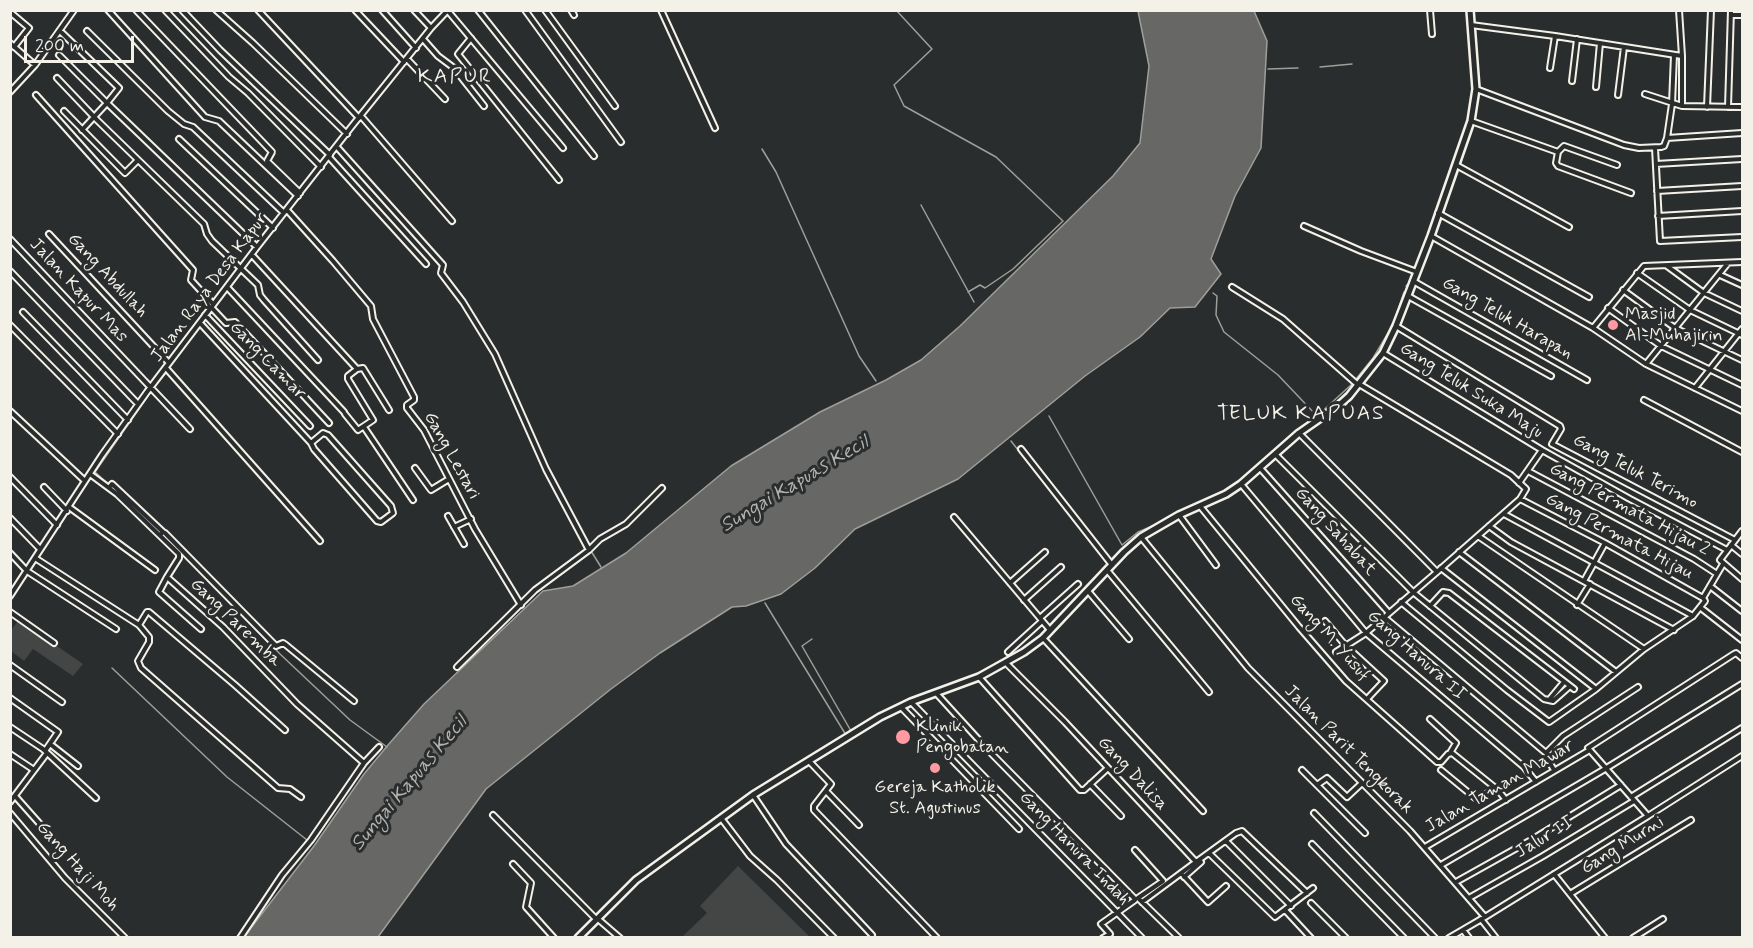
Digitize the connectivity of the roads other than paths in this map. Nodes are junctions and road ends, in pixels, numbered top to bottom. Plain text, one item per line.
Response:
1 (74, 10) edge
2 (108, 10) edge
3 (136, 10) edge
4 (165, 10) edge
5 (182, 10) edge
6 (216, 10) edge
7 (258, 10) edge
8 (355, 10) edge
9 (382, 10) edge
10 (414, 10) edge
11 (478, 10) edge
12 (525, 10) edge
13 (545, 10) edge
14 (660, 10) edge
15 (1430, 10) edge
16 (1470, 10) edge
17 (1679, 10) edge
18 (1711, 10) edge
19 (448, 11) edge
20 (10, 12) edge
21 (1731, 13) edge
22 (1743, 15) edge
23 (1471, 25) junction
24 (431, 28) junction
25 (60, 31) junction
26 (87, 31) dead end
27 (1432, 34) dead end
28 (1555, 36) junction
29 (471, 38) junction
30 (423, 39) junction
31 (1577, 39) junction
32 (1600, 43) junction
33 (13, 45) edge
34 (1624, 47) junction
35 (416, 48) junction
36 (59, 55) dead end
37 (1674, 55) junction
38 (1682, 56) junction
39 (405, 61) junction
40 (35, 65) junction
41 (1550, 68) dead end
42 (57, 78) dead end
43 (1572, 81) dead end
44 (1596, 87) dead end
45 (1476, 89) junction
46 (10, 92) edge
47 (1645, 94) dead end
48 (36, 95) dead end
49 (1618, 95) dead end
50 (445, 99) dead end
51 (107, 102) junction
52 (1672, 104) junction
53 (484, 106) dead end
54 (615, 106) dead end
55 (1682, 106) junction
56 (1707, 107) junction
57 (1728, 107) junction
58 (1743, 107) edge
59 (64, 111) dead end
60 (94, 117) junction
61 (360, 117) junction
62 (1471, 121) junction
63 (715, 128) dead end
64 (82, 130) junction
65 (1743, 133) edge
66 (346, 134) junction
67 (1667, 138) junction
68 (179, 139) dead end
69 (621, 142) dead end
70 (337, 147) junction
71 (563, 148) dead end
72 (1655, 148) junction
73 (1558, 152) junction
74 (329, 156) junction
75 (594, 156) dead end
76 (1743, 159) edge
77 (138, 160) junction
78 (1455, 164) junction
79 (1656, 164) junction
80 (1617, 165) dead end
81 (321, 167) junction
82 (559, 180) dead end
83 (1743, 186) edge
84 (1657, 191) junction
85 (1631, 193) dead end
86 (299, 195) junction
87 (1743, 211) edge
88 (285, 212) junction
89 (1437, 213) junction
90 (1658, 216) junction
91 (452, 221) dead end
92 (1304, 226) dead end
93 (1569, 227) dead end
94 (273, 228) junction
95 (49, 234) dead end
96 (1431, 236) junction
97 (1743, 237) edge
98 (10, 240) edge
99 (256, 248) junction
100 (252, 255) junction
101 (1743, 262) edge
102 (1728, 263) junction
103 (426, 264) dead end
104 (1667, 266) junction
105 (241, 269) junction
106 (10, 271) edge
107 (1417, 272) junction
108 (1638, 273) junction
109 (1720, 275) junction
110 (1413, 281) junction
111 (1743, 285) edge
112 (227, 287) junction
113 (1233, 287) dead end
114 (1623, 290) junction
115 (1704, 293) junction
116 (1408, 296) junction
117 (1589, 297) dead end
118 (212, 306) junction
119 (1608, 308) junction
120 (1690, 310) junction
121 (1743, 310) edge
122 (23, 312) dead end
123 (205, 315) junction
124 (200, 322) junction
125 (10, 325) edge
126 (1396, 326) junction
127 (1593, 328) junction
128 (1675, 328) junction
129 (1741, 333) edge
130 (1661, 346) junction
131 (1725, 351) junction
132 (1383, 353) junction
133 (318, 360) dead end
134 (1743, 360) edge
135 (170, 363) junction
136 (1646, 364) junction
137 (166, 368) junction
138 (357, 369) junction
139 (1709, 370) junction
140 (1551, 376) dead end
141 (1587, 380) dead end
142 (1358, 385) junction
143 (1743, 385) edge
144 (151, 387) junction
145 (1695, 388) junction
146 (1644, 400) dead end
147 (138, 404) junction
148 (389, 410) dead end
149 (10, 411) edge
150 (1743, 411) edge
151 (128, 420) junction
152 (329, 423) dead end
153 (310, 426) dead end
154 (364, 427) junction
155 (190, 429) dead end
156 (118, 434) junction
157 (1299, 434) junction
158 (311, 443) junction
159 (1022, 449) dead end
160 (1542, 450) junction
161 (1743, 452) edge
162 (1276, 455) junction
163 (415, 468) dead end
164 (1261, 469) junction
165 (1528, 471) junction
166 (90, 474) junction
167 (10, 477) edge
168 (449, 479) junction
169 (86, 481) junction
170 (1519, 483) junction
171 (1241, 484) junction
172 (44, 487) dead end
173 (662, 488) dead end
174 (413, 500) dead end
175 (1520, 500) junction
176 (1200, 506) junction
177 (68, 509) junction
178 (1504, 514) junction
179 (1179, 515) junction
180 (448, 516) dead end
181 (954, 517) dead end
182 (10, 518) edge
183 (471, 519) junction
184 (57, 525) junction
185 (1489, 526) junction
186 (454, 527) junction
187 (1743, 531) edge
188 (161, 533) junction
189 (1478, 536) junction
190 (1141, 537) junction
191 (1735, 540) junction
192 (320, 541) dead end
193 (1605, 543) junction
194 (464, 544) dead end
195 (1731, 545) junction
196 (40, 549) junction
197 (589, 550) junction
198 (1727, 550) junction
199 (1045, 552) dead end
200 (1459, 552) junction
201 (10, 554) edge
202 (1743, 554) edge
203 (35, 558) junction
204 (1594, 562) junction
205 (1724, 564) junction
206 (1216, 566) dead end
207 (1061, 567) dead end
208 (1109, 567) junction
209 (1441, 568) junction
210 (155, 570) dead end
211 (27, 571) junction
212 (1437, 572) junction
213 (1717, 573) junction
214 (167, 577) junction
215 (1743, 579) edge
216 (1584, 581) junction
217 (1010, 583) junction
218 (1078, 584) dead end
219 (1590, 585) junction
220 (1710, 586) junction
221 (1088, 591) junction
222 (1413, 592) junction
223 (10, 596) edge
224 (1704, 599) junction
225 (1024, 600) junction
226 (1401, 602) junction
227 (520, 605) junction
228 (1577, 605) junction
229 (1430, 606) junction
230 (1701, 608) junction
231 (1743, 610) edge
232 (10, 612) edge
233 (1389, 613) junction
234 (1693, 616) junction
235 (1384, 617) junction
236 (1041, 620) junction
237 (1325, 621) dead end
238 (139, 625) junction
239 (116, 628) dead end
240 (201, 629) dead end
241 (1050, 630) junction
242 (1674, 630) junction
243 (1366, 633) junction
244 (1043, 638) junction
245 (1130, 639) dead end
246 (1743, 640) edge
247 (54, 643) dead end
248 (1346, 646) junction
249 (1644, 649) junction
250 (1008, 652) dead end
251 (1336, 652) dead end
252 (1743, 658) edge
253 (1006, 664) junction
254 (10, 665) edge
255 (457, 667) dead end
256 (1616, 672) junction
257 (979, 677) junction
258 (1564, 682) junction
259 (1743, 684) edge
260 (1638, 687) dead end
261 (1596, 689) junction
262 (1209, 692) dead end
263 (936, 693) junction
264 (10, 698) edge
265 (1367, 699) junction
266 (354, 701) dead end
267 (1549, 701) junction
268 (62, 702) dead end
269 (911, 702) junction
270 (901, 707) junction
271 (1430, 719) dead end
272 (10, 727) edge
273 (1743, 728) edge
274 (285, 730) dead end
275 (50, 744) junction
276 (379, 747) dead end
277 (1588, 751) junction
278 (46, 752) junction
279 (1450, 753) junction
280 (1548, 753) junction
281 (10, 754) edge
282 (1743, 756) edge
283 (809, 760) junction
284 (364, 763) junction
285 (78, 766) dead end
286 (1108, 768) junction
287 (1605, 769) junction
288 (34, 770) junction
289 (1302, 770) dead end
290 (1441, 770) dead end
291 (1554, 770) junction
292 (1536, 782) junction
293 (1362, 783) junction
294 (1090, 784) junction
295 (1317, 785) junction
296 (1620, 785) junction
297 (1496, 788) junction
298 (826, 791) junction
299 (753, 795) junction
300 (301, 797) dead end
301 (12, 798) edge
302 (96, 798) dead end
303 (1632, 799) junction
304 (1506, 800) junction
305 (1203, 811) dead end
306 (10, 813) edge
307 (1314, 813) dead end
308 (493, 815) dead end
309 (1121, 816) dead end
310 (1648, 816) junction
311 (720, 818) junction
312 (1691, 820) dead end
313 (859, 825) dead end
314 (1019, 829) dead end
315 (1365, 833) dead end
316 (1226, 841) junction
317 (1312, 844) dead end
318 (1425, 847) junction
319 (63, 850) dead end
320 (1135, 850) dead end
321 (1209, 853) junction
322 (1198, 862) junction
323 (513, 864) dead end
324 (1441, 865) junction
325 (1554, 874) junction
326 (1183, 875) junction
327 (1456, 882) junction
328 (1226, 886) dead end
329 (1313, 888) dead end
330 (1307, 893) junction
331 (1570, 894) junction
332 (1137, 898) junction
333 (1469, 898) junction
334 (1142, 902) junction
335 (1311, 903) dead end
336 (1291, 906) junction
337 (1285, 910) junction
338 (1116, 912) junction
339 (596, 918) junction
340 (1483, 918) junction
341 (1662, 919) dead end
342 (1463, 930) junction
343 (872, 935) dead end
344 (125, 938) edge
345 (240, 938) edge
346 (554, 938) edge
347 (578, 938) edge
348 (620, 938) edge
349 (834, 938) edge
350 (937, 938) edge
351 (1103, 938) edge
352 (1142, 938) edge
353 (1179, 938) edge
354 (1311, 938) edge
355 (1346, 938) edge
356 (1404, 938) edge
357 (1435, 938) edge
358 (1449, 938) edge
359 (1469, 938) edge
360 (1496, 938) edge
361 (1605, 938) edge
362 (1633, 938) edge

1 - 25 street
2 - 86 street
3 - 86 street
4 - 81 street
5 - 74 street
6 - 66 street
7 - 61 street
8 - 39 street
9 - 35 street
10 - 24 street
11 - 75 street
12 - 69 street
13 - 54 street
14 - 63 street
15 - 27 street
16 - 23 main road
17 - 38 street
18 - 56 street
19 - 24 street, Jalan Raya Desa Kapur
19 - 29 street
20 - 33 street
21 - 22 street
21 - 57 street
23 - 28 street
23 - 45 main road
24 - 30 street, Jalan Raya Desa Kapur
25 - 40 street
25 - 51 street
26 - 88 street
28 - 31 street
28 - 41 street
29 - 71 street
29 - 82 street
30 - 35 street, Jalan Raya Desa Kapur
30 - 53 street
31 - 32 street
31 - 43 street
32 - 34 street
32 - 44 street
33 - 40 street
34 - 37 street
34 - 49 street
35 - 39 street, Jalan Raya Desa Kapur
36 - 51 street
37 - 38 street
37 - 52 street
38 - 55 street
39 - 50 street
39 - 61 street, Jalan Raya Desa Kapur
40 - 46 street
42 - 60 street
45 - 62 main road
45 - 72 street
47 - 52 street
48 - 118 street
51 - 60 street
51 - 99 street
52 - 55 street
52 - 67 street
55 - 56 street
56 - 57 street
57 - 58 street
59 - 64 street
60 - 64 street
60 - 77 street
61 - 66 street, Jalan Raya Desa Kapur
61 - 91 street
62 - 73 street
62 - 78 main road
64 - 77 street
65 - 67 street
66 - 70 street, Jalan Raya Desa Kapur
67 - 72 street
68 - 94 street
70 - 74 street, Jalan Raya Desa Kapur
70 - 197 street
72 - 79 street
73 - 80 street
73 - 85 street
74 - 81 street, Jalan Raya Desa Kapur
74 - 103 street
76 - 79 street
77 - 105 street
78 - 89 main road
78 - 93 street
79 - 84 street
81 - 86 street, Jalan Raya Desa Kapur
83 - 84 street
84 - 90 street
86 - 88 street, Jalan Raya Desa Kapur
87 - 90 street
88 - 94 street, Jalan Raya Desa Kapur
88 - 168 street, Gang Lestari
89 - 96 main road
89 - 117 street
90 - 97 street
92 - 107 street
94 - 99 street, Jalan Raya Desa Kapur
95 - 135 street, Gang Abdullah
96 - 107 main road
96 - 127 street
98 - 144 street, Jalan Kapur Mas
99 - 100 street, Jalan Raya Desa Kapur
100 - 105 street, Jalan Raya Desa Kapur
100 - 138 street
101 - 102 street
102 - 104 street
102 - 109 street
104 - 108 street
104 - 115 street
105 - 112 street, Jalan Raya Desa Kapur
105 - 133 street
106 - 147 street
107 - 110 main road
108 - 114 street
108 - 120 street
109 - 111 street
109 - 115 street
110 - 116 main road
110 - 141 street, Gang Teluk Harapan
112 - 118 street, Jalan Raya Desa Kapur
112 - 154 street
113 - 142 street
114 - 119 street
114 - 128 street
115 - 120 street
115 - 121 street
116 - 126 main road
116 - 140 street
118 - 123 street, Jalan Raya Desa Kapur
118 - 152 street
119 - 127 street
119 - 130 street
120 - 128 street
120 - 129 street
122 - 151 street
123 - 124 street, Jalan Raya Desa Kapur
123 - 153 street, Gang Camar
124 - 135 street, Jalan Raya Desa Kapur
124 - 158 street
125 - 156 street
126 - 132 main road
126 - 191 street, Gang Teluk Terimo
127 - 136 street
128 - 130 street
128 - 131 street
129 - 131 street
130 - 136 street
130 - 139 street
131 - 134 street
131 - 139 street
132 - 142 main road
132 - 160 street, Gang Teluk Suka Maju
135 - 137 street, Jalan Raya Desa Kapur
136 - 145 street
137 - 144 street, Jalan Raya Desa Kapur
137 - 192 street
138 - 148 street
138 - 154 street
139 - 143 street
139 - 145 street
142 - 157 main road
142 - 170 street
144 - 147 street, Jalan Raya Desa Kapur
144 - 155 street, Jalan Kapur Mas
145 - 150 street
146 - 161 street
147 - 151 street, Jalan Raya Desa Kapur
149 - 169 street
151 - 156 street, Jalan Raya Desa Kapur
154 - 174 street
156 - 166 street, Jalan Raya Desa Kapur
157 - 162 main road
157 - 212 street
158 - 158 street
159 - 208 street
160 - 165 street, Gang Teluk Suka Maju
160 - 198 street
162 - 164 main road
162 - 222 street
163 - 168 street
164 - 171 main road
164 - 233 street, Gang Sahabat
165 - 170 street, Gang Teluk Suka Maju
165 - 213 street, Gang Permata Hijau 2
166 - 169 street, Jalan Raya Desa Kapur
166 - 188 street
167 - 184 street
168 - 183 street, Gang Lestari
169 - 177 street, Jalan Raya Desa Kapur
170 - 175 street, Gang Permata Hijau
171 - 176 main road
171 - 243 street, Gang Hanura II
172 - 177 street
173 - 197 street
175 - 178 street, Gang Permata Hijau
175 - 193 street, Gang Permata Hijau
176 - 179 main road
176 - 265 street, Gang M. Yusuf
177 - 184 street, Jalan Raya Desa Kapur
177 - 210 street
178 - 185 street, Gang Permata Hijau
178 - 204 street
179 - 190 main road
179 - 206 street
180 - 186 street
181 - 217 street
182 - 196 street
183 - 186 street
183 - 227 street, Gang Lestari
184 - 196 street, Jalan Raya Desa Kapur
185 - 189 street, Gang Permata Hijau
185 - 216 street
186 - 194 street
187 - 191 street
188 - 214 street, Gang Paremba
188 - 266 street
189 - 200 street, Gang Permata Hijau
189 - 228 street
190 - 208 main road
190 - 293 street, Jalan Parit Tengkorak
191 - 195 street
193 - 204 street
193 - 224 street, Gang Permata Hijau
195 - 198 street
195 - 202 street
196 - 203 street, Jalan Raya Desa Kapur
197 - 227 street
198 - 205 street
199 - 217 street
200 - 209 street, Gang Permata Hijau
200 - 256 street
201 - 211 street
203 - 211 street, Jalan Raya Desa Kapur
203 - 238 street
204 - 216 street
204 - 234 street
205 - 213 street
205 - 215 street
207 - 225 street
208 - 221 main road
208 - 262 street
209 - 212 street, Gang Permata Hijau
209 - 261 street
211 - 223 street, Jalan Raya Desa Kapur
211 - 239 street
212 - 222 street, Gang Permata Hijau
213 - 220 street
214 - 240 street
214 - 284 street, Gang Paremba
216 - 219 street
217 - 225 street
218 - 236 street
219 - 228 street
219 - 242 street
220 - 224 street
220 - 231 street
221 - 241 main road
221 - 245 street
222 - 226 street, Gang Permata Hijau
222 - 229 street
224 - 230 street
225 - 236 street
226 - 233 street, Gang Permata Hijau
226 - 261 street
227 - 255 street
228 - 249 street
229 - 258 street
229 - 267 street
230 - 234 street
230 - 246 street
232 - 247 street
233 - 235 street, Gang Permata Hijau
234 - 242 street
235 - 243 street, Gang Permata Hijau
235 - 280 street
236 - 241 street
236 - 250 street
237 - 248 street
238 - 274 street
238 - 300 street
241 - 244 main road
242 - 249 street
243 - 248 street, Gang Permata Hijau
243 - 292 street, Gang Hanura II
244 - 253 main road
244 - 305 street
248 - 251 street, Gang Permata Hijau
248 - 265 street
249 - 256 street
252 - 277 street, Jalan Taman Mawar
253 - 257 main road
253 - 286 street, Gang Dalisa
254 - 268 street
256 - 261 street
257 - 263 main road
257 - 294 street
258 - 267 street
258 - 267 street
259 - 287 street
260 - 280 street
263 - 269 main road
263 - 332 street
264 - 275 street
265 - 279 street, Gang M. Yusuf
269 - 270 main road
269 - 338 street, Gang Hanura Indah
270 - 283 main road
270 - 314 street
271 - 279 street
272 - 278 street
273 - 303 street, Jalur II
275 - 278 street
275 - 285 street
276 - 284 street
277 - 287 street
277 - 291 street, Jalan Taman Mawar
278 - 288 street
278 - 302 street
279 - 297 street
280 - 291 street
281 - 288 street
282 - 310 street
283 - 298 street
283 - 299 main road
284 - 345 street
286 - 294 street
286 - 322 street, Gang Dalisa
287 - 296 street
287 - 324 street
288 - 301 street
289 - 295 street
290 - 297 street
291 - 292 street, Jalan Taman Mawar
292 - 304 street, Jalan Taman Mawar
293 - 295 street
293 - 318 street, Jalan Parit Tengkorak
294 - 309 street
295 - 315 street
296 - 303 street
296 - 327 street
297 - 304 street
298 - 313 street
298 - 350 street
299 - 311 main road
299 - 343 street
301 - 319 street
303 - 310 street
303 - 333 street, Jalur II
304 - 318 street, Jalan Taman Mawar
306 - 344 street, Gang Haji Moh
307 - 357 street
308 - 339 street
310 - 325 street
311 - 339 main road
311 - 349 street
312 - 331 street, Gang Murni
316 - 321 street
316 - 330 street
316 - 336 street
317 - 356 street
318 - 324 street, Jalan Parit Tengkorak
320 - 332 street
321 - 322 street
321 - 337 street
322 - 326 street
323 - 346 street
324 - 327 street, Jalan Parit Tengkorak
325 - 331 street
325 - 340 street
326 - 328 street
326 - 334 street
327 - 333 street, Jalan Parit Tengkorak
329 - 330 street
330 - 336 street
331 - 361 street
332 - 334 street
332 - 338 street
333 - 340 street, Jalan Parit Tengkorak
334 - 353 street
335 - 355 street
336 - 337 street
337 - 354 street
338 - 351 street
338 - 352 street, Gang Hanura Indah
339 - 347 main road
339 - 348 street
340 - 342 street
340 - 360 street, Jalan Parit Tengkorak
341 - 362 street
342 - 358 street
342 - 359 street

